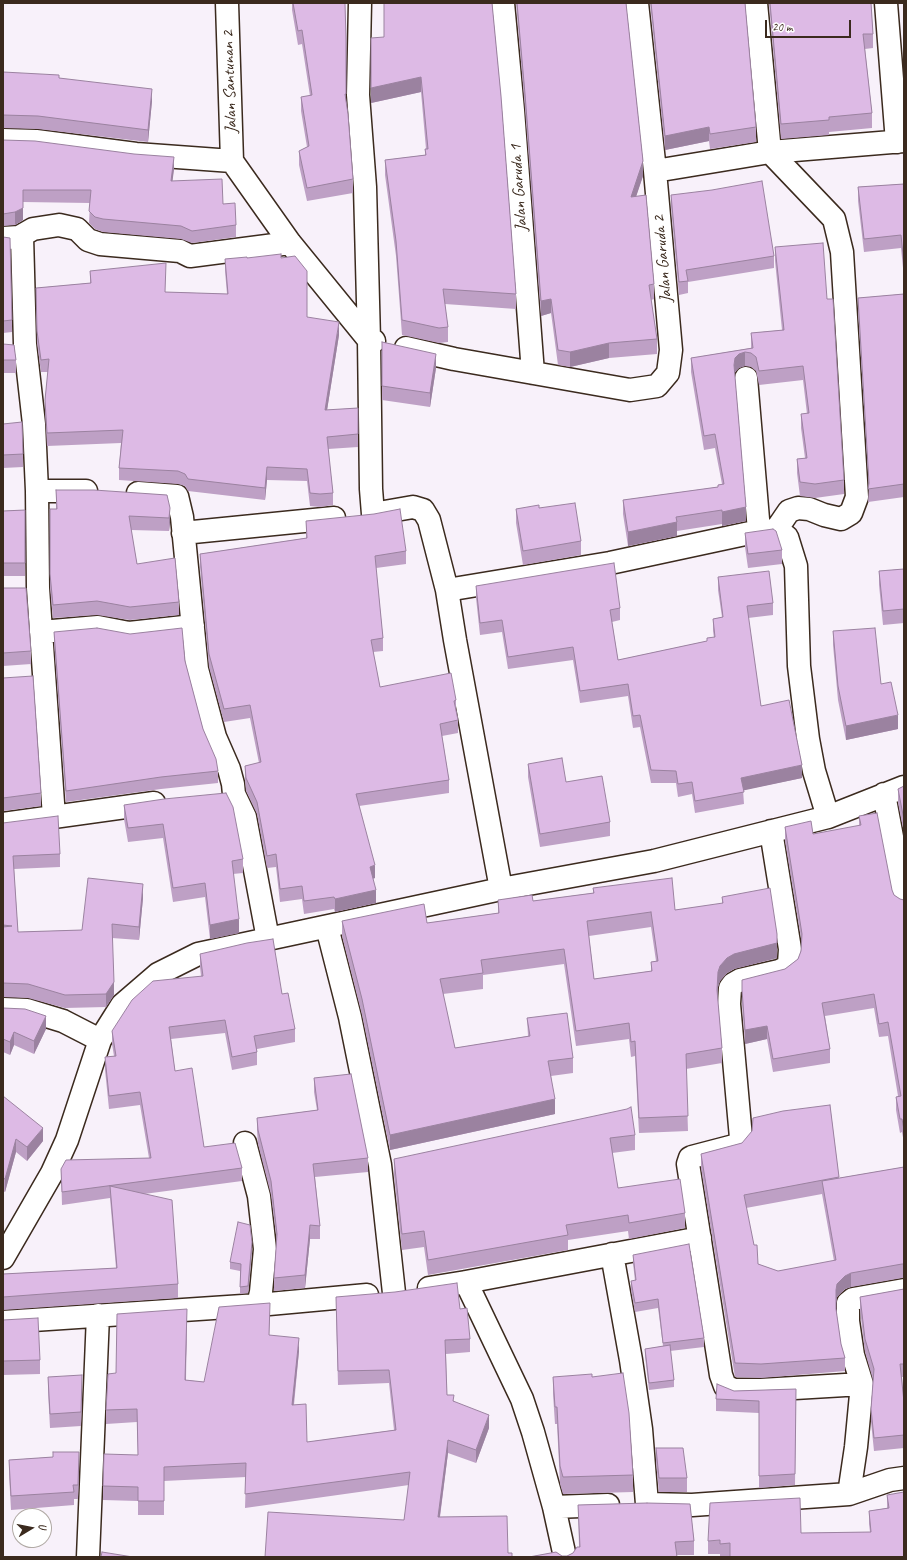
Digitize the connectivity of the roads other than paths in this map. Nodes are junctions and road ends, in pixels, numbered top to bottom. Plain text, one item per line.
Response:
1 (228, 3) edge
2 (360, 3) edge
3 (503, 3) edge
4 (637, 3) edge
5 (756, 3) edge
6 (886, 3) edge
7 (3, 140) edge
8 (901, 142) edge
9 (770, 152) junction
10 (232, 161) junction
11 (655, 170) junction
12 (13, 237) edge
13 (290, 243) junction
14 (369, 340) junction
15 (26, 344) junction
16 (3, 345) edge
17 (533, 373) junction
18 (746, 378) dead end
19 (37, 491) junction
20 (374, 514) junction
21 (768, 530) junction
22 (183, 533) junction
23 (447, 590) junction
24 (193, 626) junction
25 (41, 632) junction
26 (904, 787) edge
27 (234, 794) junction
28 (884, 794) junction
29 (213, 796) edge
30 (177, 800) edge
31 (828, 816) junction
32 (54, 818) junction
33 (3, 824) edge
34 (771, 831) junction
35 (501, 889) junction
36 (904, 901) edge
37 (327, 927) junction
38 (268, 940) junction
39 (3, 1010) edge
40 (100, 1040) junction
41 (245, 1143) dead end
42 (403, 1160) edge
43 (380, 1164) junction
44 (700, 1238) junction
45 (612, 1254) junction
46 (3, 1258) edge
47 (466, 1282) junction
48 (904, 1290) edge
49 (394, 1293) junction
50 (258, 1305) junction
51 (98, 1315) junction
52 (3, 1322) edge
53 (862, 1384) junction
54 (904, 1478) edge
55 (850, 1494) junction
56 (647, 1504) junction
57 (554, 1507) junction
58 (88, 1557) edge
59 (565, 1557) edge

1 - 10 street, Jalan Santunan 2
2 - 14 street
3 - 17 street, Jalan Garuda 1
4 - 11 street, Jalan Garuda 2
5 - 9 street
6 - 8 street
7 - 10 street
8 - 9 street
9 - 11 street
9 - 21 street
10 - 13 street
11 - 17 street, Jalan Garuda 2
12 - 13 street
12 - 15 street
13 - 14 street
14 - 17 street, Jalan Garuda 2
14 - 20 street
15 - 16 street
15 - 19 street
18 - 21 street
19 - 22 street
19 - 25 street
20 - 22 street
20 - 23 street
21 - 23 street
21 - 31 street
22 - 24 street
23 - 35 street
24 - 25 street
24 - 27 street
25 - 32 street
26 - 28 street
27 - 29 street
27 - 38 street
28 - 31 street
28 - 36 street
30 - 32 street
31 - 34 street
32 - 33 street
34 - 35 street
34 - 44 street
35 - 37 street
37 - 38 street
37 - 43 street
38 - 40 street
39 - 40 street
40 - 46 street
41 - 50 street
42 - 43 street
43 - 49 street
44 - 45 street
44 - 53 street
45 - 47 street
45 - 56 street
47 - 49 street
47 - 57 street
48 - 53 street
49 - 50 street
50 - 51 street
51 - 52 street
51 - 58 street
53 - 55 street
54 - 55 street
55 - 56 street
56 - 57 street
57 - 59 street

